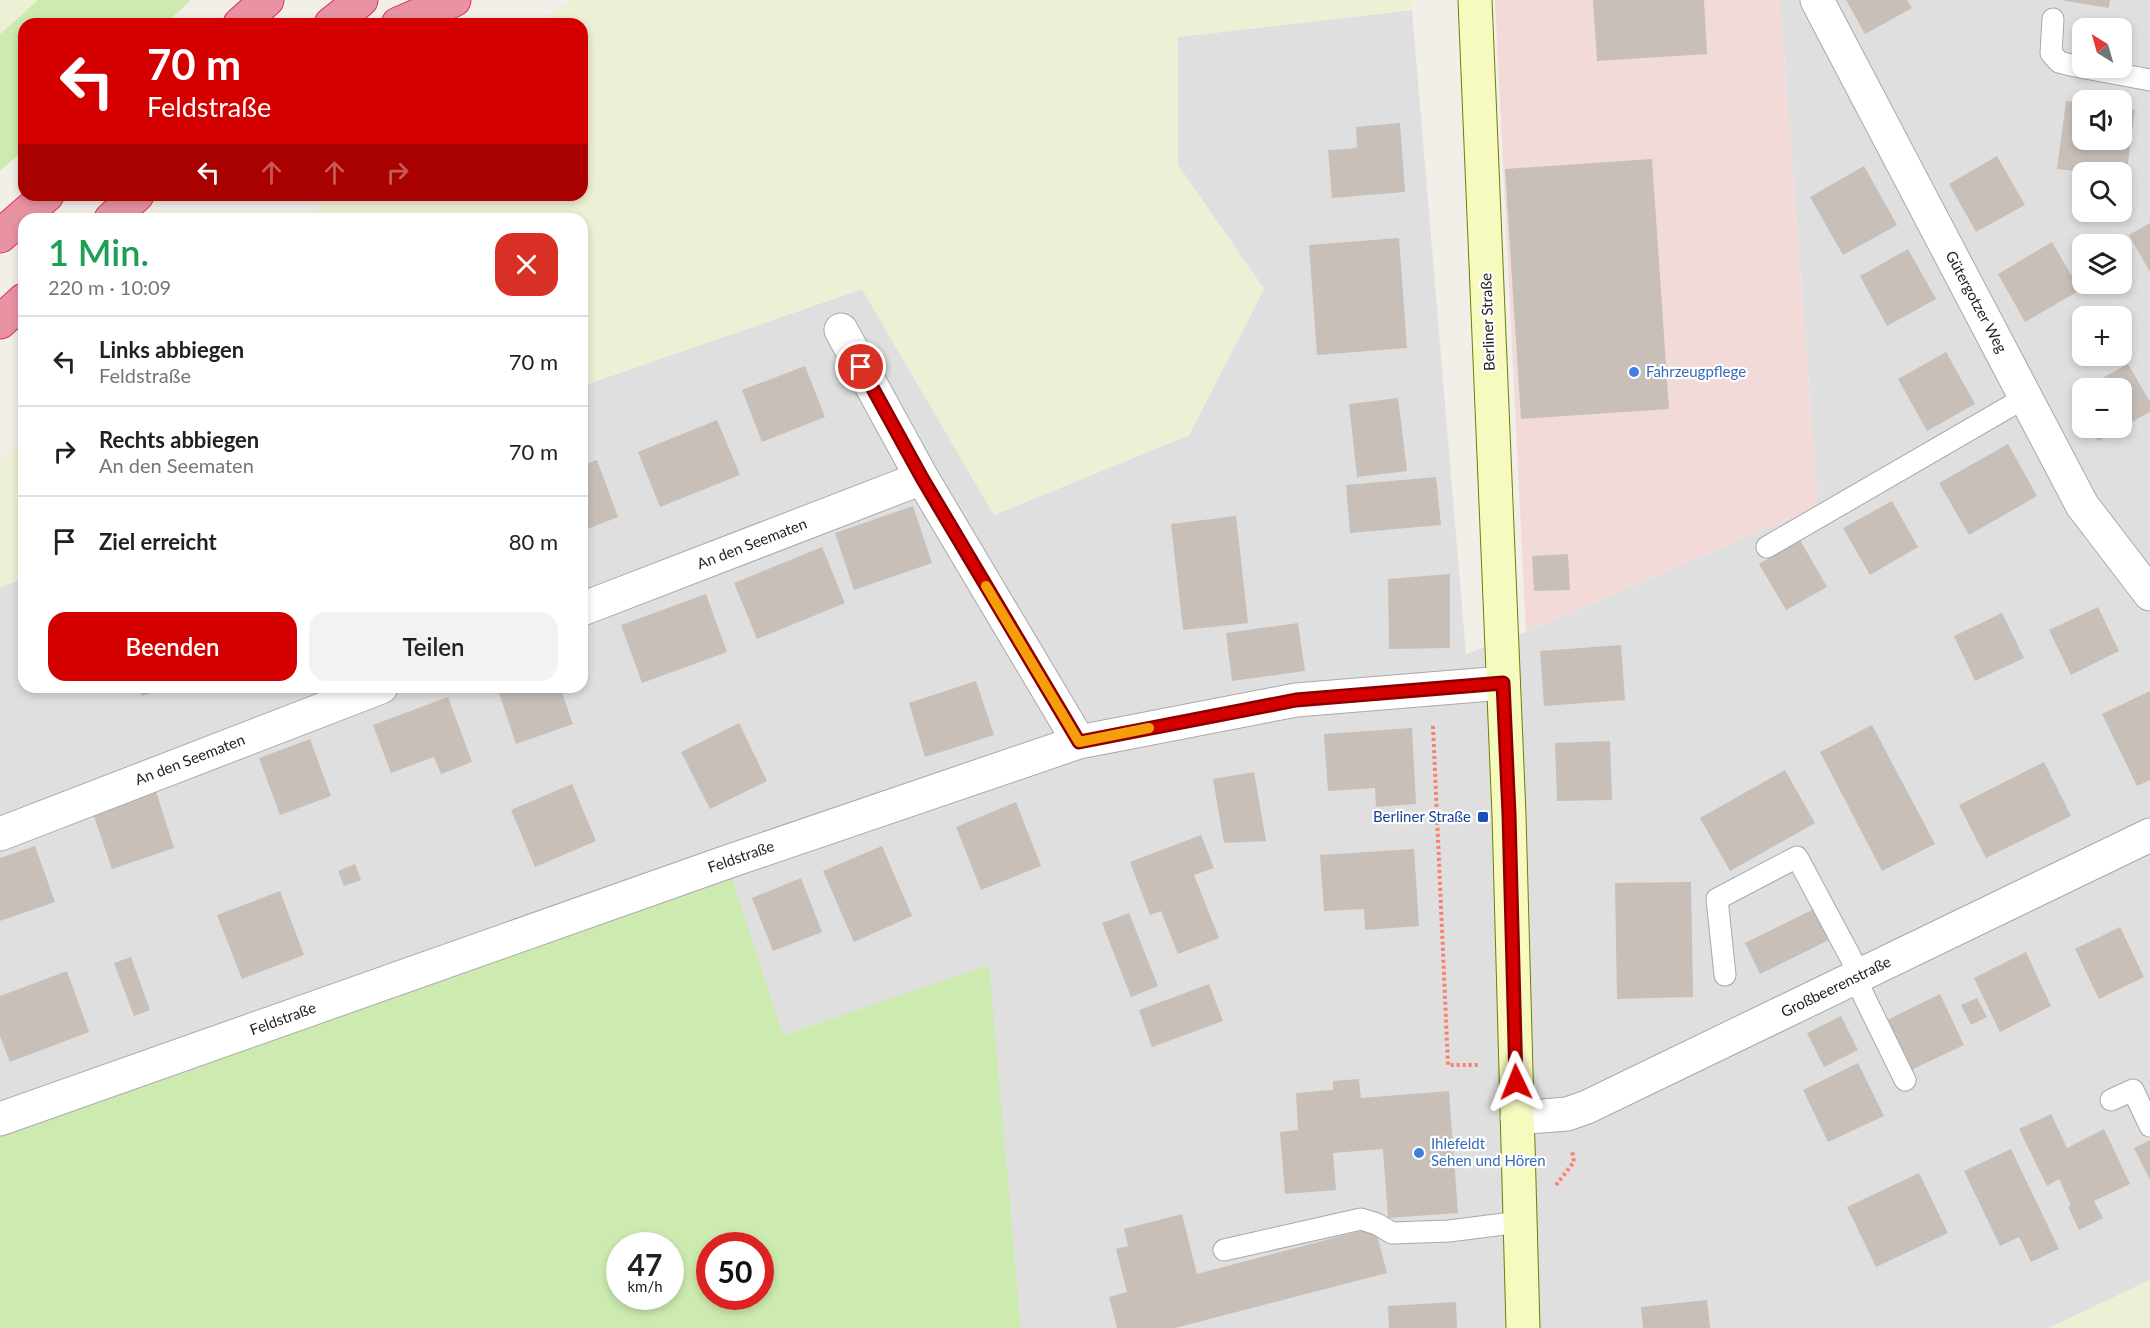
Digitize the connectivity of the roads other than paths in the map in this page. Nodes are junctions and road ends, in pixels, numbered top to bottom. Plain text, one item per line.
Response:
1 (267, 0) edge
2 (361, 0) edge
3 (454, 0) edge
4 (1475, 0) edge
5 (1817, 0) edge
6 (247, 18) edge
7 (338, 18) edge
8 (412, 18) edge
9 (2053, 19) dead end
10 (2150, 80) edge
11 (39, 201) edge
12 (130, 201) edge
13 (26, 213) edge
14 (118, 213) edge
15 (18, 220) edge
16 (0, 236) edge
17 (18, 306) edge
18 (0, 322) edge
19 (841, 330) dead end
20 (2026, 398) junction
21 (922, 478) junction
22 (1767, 547) dead end
23 (2150, 594) edge
24 (588, 607) edge
25 (1503, 683) junction
26 (365, 693) edge
27 (1079, 742) junction
28 (0, 834) edge
29 (2150, 835) edge
30 (1725, 975) dead end
31 (1858, 976) junction
32 (1905, 1080) dead end
33 (2111, 1100) dead end
34 (1516, 1118) junction
35 (0, 1119) edge
36 (2150, 1126) edge
37 (1520, 1222) junction
38 (1224, 1250) dead end
39 (1523, 1328) edge

1 - 6 highway
2 - 7 highway
3 - 8 highway
4 - 25 main road, Berliner Straße
5 - 20 street, Gütergotzer Weg
9 - 10 lane
11 - 13 highway
12 - 14 highway
15 - 16 highway
17 - 18 highway
19 - 21 street
20 - 22 lane
20 - 23 street, Gütergotzer Weg
21 - 24 street, An den Seematen
21 - 27 street
25 - 27 street, Feldstraße
25 - 34 main road, Berliner Straße
26 - 28 street, An den Seematen
27 - 35 street, Feldstraße
29 - 31 street, Großbeerenstraße
30 - 31 lane
31 - 32 lane
31 - 34 street, Großbeerenstraße
33 - 36 lane
34 - 37 main road, Berliner Straße
37 - 38 lane
37 - 39 main road, Berliner Straße

